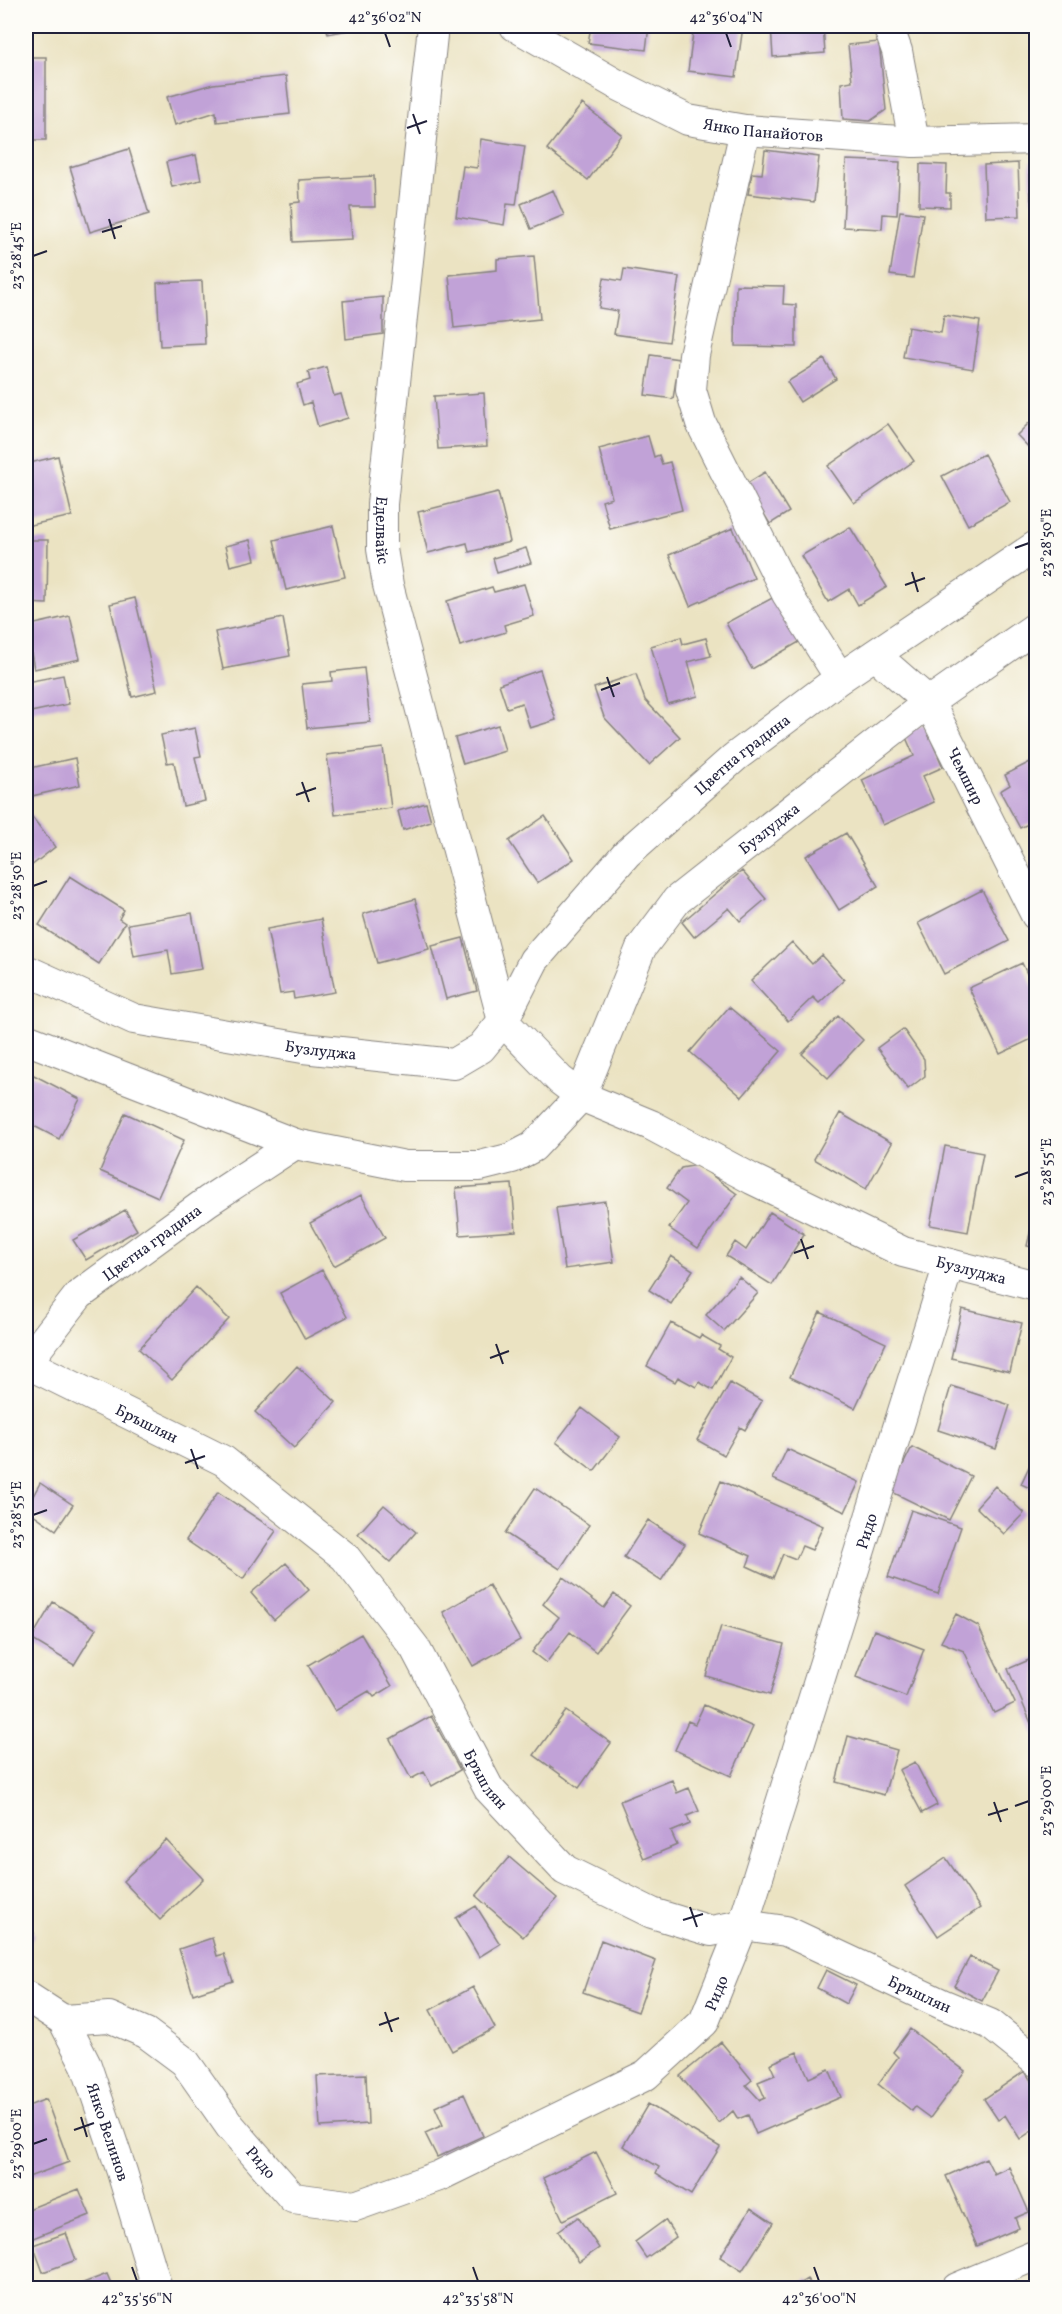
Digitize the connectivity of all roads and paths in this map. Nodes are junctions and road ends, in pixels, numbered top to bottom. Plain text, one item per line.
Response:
1 (433, 26) edge
2 (515, 26) edge
3 (888, 26) edge
4 (745, 130) junction
5 (1036, 139) edge
6 (914, 142) junction
7 (1036, 546) edge
8 (1036, 627) edge
9 (874, 655) junction
10 (840, 678) junction
11 (929, 702) junction
12 (1036, 915) edge
13 (26, 970) edge
14 (503, 1021) junction
15 (26, 1039) edge
16 (581, 1096) junction
17 (295, 1144) junction
18 (949, 1264) junction
19 (1036, 1286) edge
20 (26, 1363) edge
21 (743, 1925) junction
22 (26, 1996) edge
23 (63, 2020) junction
24 (1036, 2061) edge
25 (1036, 2255) edge
26 (157, 2289) edge
27 (957, 2289) edge

1 - 14 street, Еделвайс
2 - 4 street, Янко Панайотов
3 - 6 street
4 - 6 street, Янко Панайотов
4 - 10 street
5 - 6 street, Янко Панайотов
7 - 9 street, Цветна градина
8 - 11 street, Бузлуджа
9 - 10 street, Цветна градина
9 - 11 street, Чемшир
10 - 14 street, Цветна градина
11 - 12 street, Чемшир
11 - 16 street, Бузлуджа
13 - 14 street, Бузлуджа
14 - 16 street, Бузлуджа
15 - 17 street, Бузлуджа
16 - 17 street, Бузлуджа
16 - 18 street, Бузлуджа
17 - 20 street, Цветна градина
18 - 19 street, Бузлуджа
18 - 21 street, Ридо
20 - 21 street, Бръшлян
21 - 23 street, Ридо
21 - 24 street, Бръшлян
22 - 23 street, Янко Велинов
23 - 26 street, Янко Велинов
25 - 27 street

